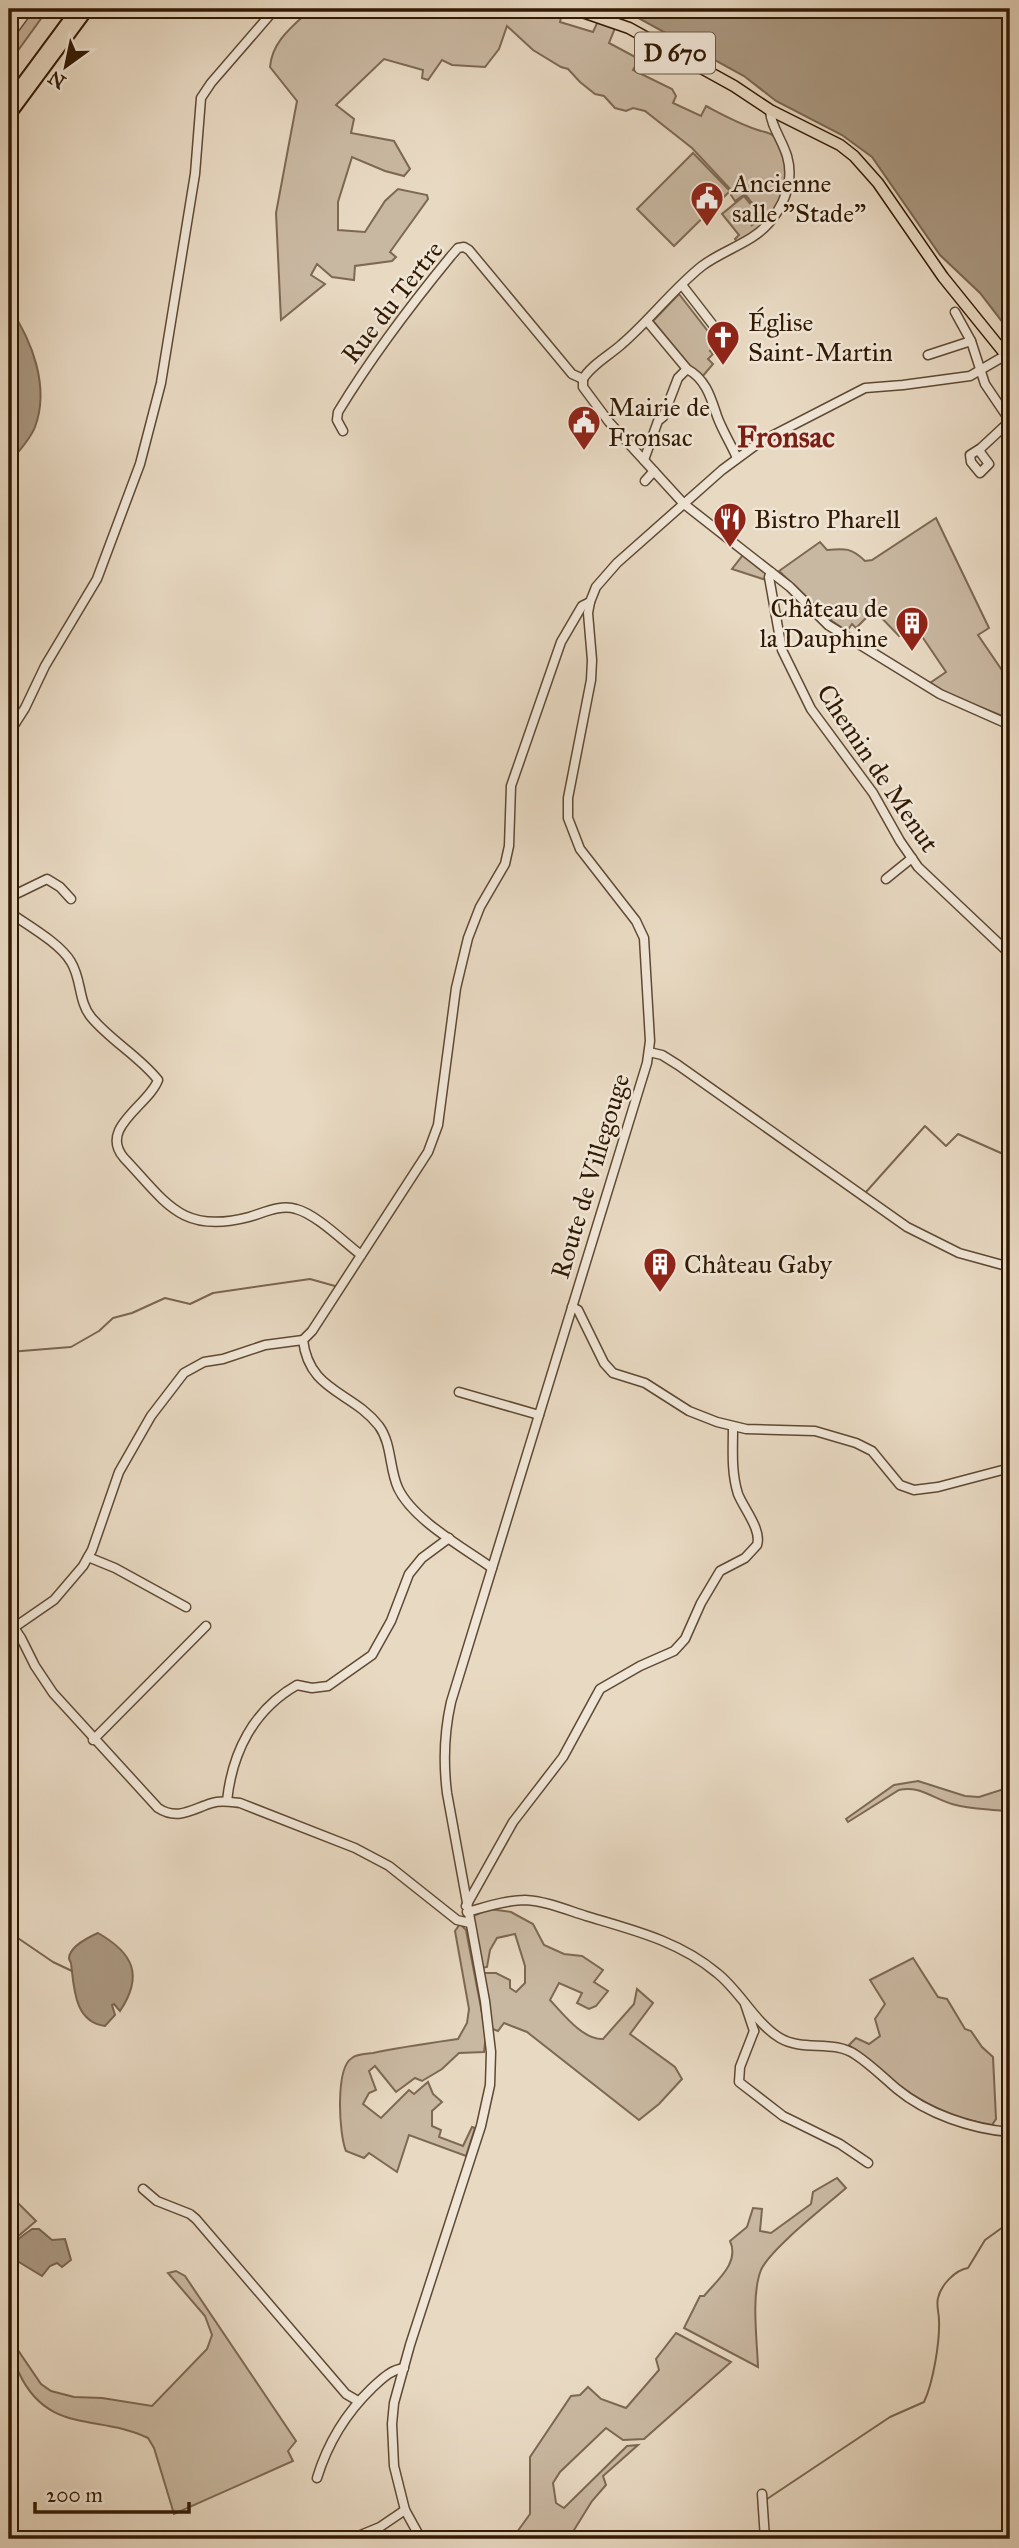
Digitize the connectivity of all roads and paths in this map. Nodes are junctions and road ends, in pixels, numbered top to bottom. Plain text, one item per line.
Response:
1 (29, 9) edge
2 (77, 9) edge
3 (88, 9) edge
4 (275, 9) edge
5 (574, 9) edge
6 (9, 36) edge
7 (9, 101) edge
8 (770, 110) junction
9 (9, 116) edge
10 (682, 285) junction
11 (955, 312) dead end
12 (647, 321) junction
13 (723, 338) dead end
14 (971, 341) junction
15 (928, 355) dead end
16 (1008, 358) edge
17 (687, 369) junction
18 (980, 372) junction
19 (583, 379) junction
20 (1010, 421) edge
21 (343, 431) dead end
22 (981, 448) dead end
23 (737, 458) junction
24 (644, 460) junction
25 (654, 471) junction
26 (645, 481) dead end
27 (684, 504) junction
28 (771, 572) junction
29 (590, 602) junction
30 (1010, 725) edge
31 (9, 733) edge
32 (912, 858) junction
33 (886, 879) dead end
34 (9, 883) edge
35 (12, 896) junction
36 (71, 899) dead end
37 (9, 911) edge
38 (1010, 954) edge
39 (649, 1052) junction
40 (361, 1255) junction
41 (1010, 1267) edge
42 (572, 1307) junction
43 (303, 1340) junction
44 (459, 1392) dead end
45 (539, 1415) junction
46 (733, 1426) junction
47 (1010, 1469) edge
48 (449, 1538) junction
49 (88, 1558) junction
50 (492, 1568) junction
51 (186, 1607) dead end
52 (11, 1626) edge
53 (206, 1626) dead end
54 (93, 1740) junction
55 (228, 1801) junction
56 (467, 1909) junction
57 (470, 1923) junction
58 (743, 1998) junction
59 (764, 2024) junction
60 (754, 2031) junction
61 (1010, 2132) edge
62 (868, 2163) dead end
63 (143, 2189) dead end
64 (404, 2368) junction
65 (358, 2401) junction
66 (317, 2478) dead end
67 (762, 2494) dead end
68 (405, 2510) junction
69 (351, 2539) edge
70 (421, 2539) edge
71 (765, 2539) edge

1 - 6 street
2 - 7 highway
3 - 9 highway
4 - 31 street
5 - 8 main road, D 670
8 - 10 street
8 - 16 main road, D 670
10 - 12 street
10 - 13 street
11 - 14 street
12 - 17 street
12 - 19 street
14 - 15 street
14 - 18 street
16 - 18 street
17 - 23 street
17 - 24 street
18 - 20 street
18 - 23 street
19 - 21 street, Rue du Tertre
19 - 24 street
20 - 22 street
23 - 27 street
24 - 25 street
25 - 26 street
25 - 27 street
27 - 28 street
27 - 29 street
28 - 30 street
28 - 32 street, Chemin de Menut
29 - 39 street, Route de Villegouge
29 - 40 street
32 - 33 street
32 - 38 street, Chemin de Menut
34 - 35 street
35 - 36 street
35 - 37 street
37 - 40 street
39 - 41 street
39 - 42 street, Route de Villegouge
40 - 43 street
42 - 45 street, Route de Villegouge
42 - 46 street
43 - 48 street
43 - 49 street
44 - 45 street
45 - 50 street, Route de Villegouge
46 - 47 street
46 - 56 street
48 - 50 street
48 - 55 street
49 - 51 street
49 - 52 street
50 - 56 street, Route de Villegouge
52 - 54 street
53 - 54 street
54 - 55 street
55 - 57 street
56 - 57 street, Route de Villegouge
56 - 58 street
57 - 64 street, Route de Villegouge
58 - 59 street
58 - 60 street
59 - 60 street
59 - 61 street
60 - 62 street
63 - 65 street
64 - 65 street
64 - 68 street, Route de Villegouge
65 - 66 street
67 - 71 street
68 - 69 street
68 - 70 street, Route de Villegouge

